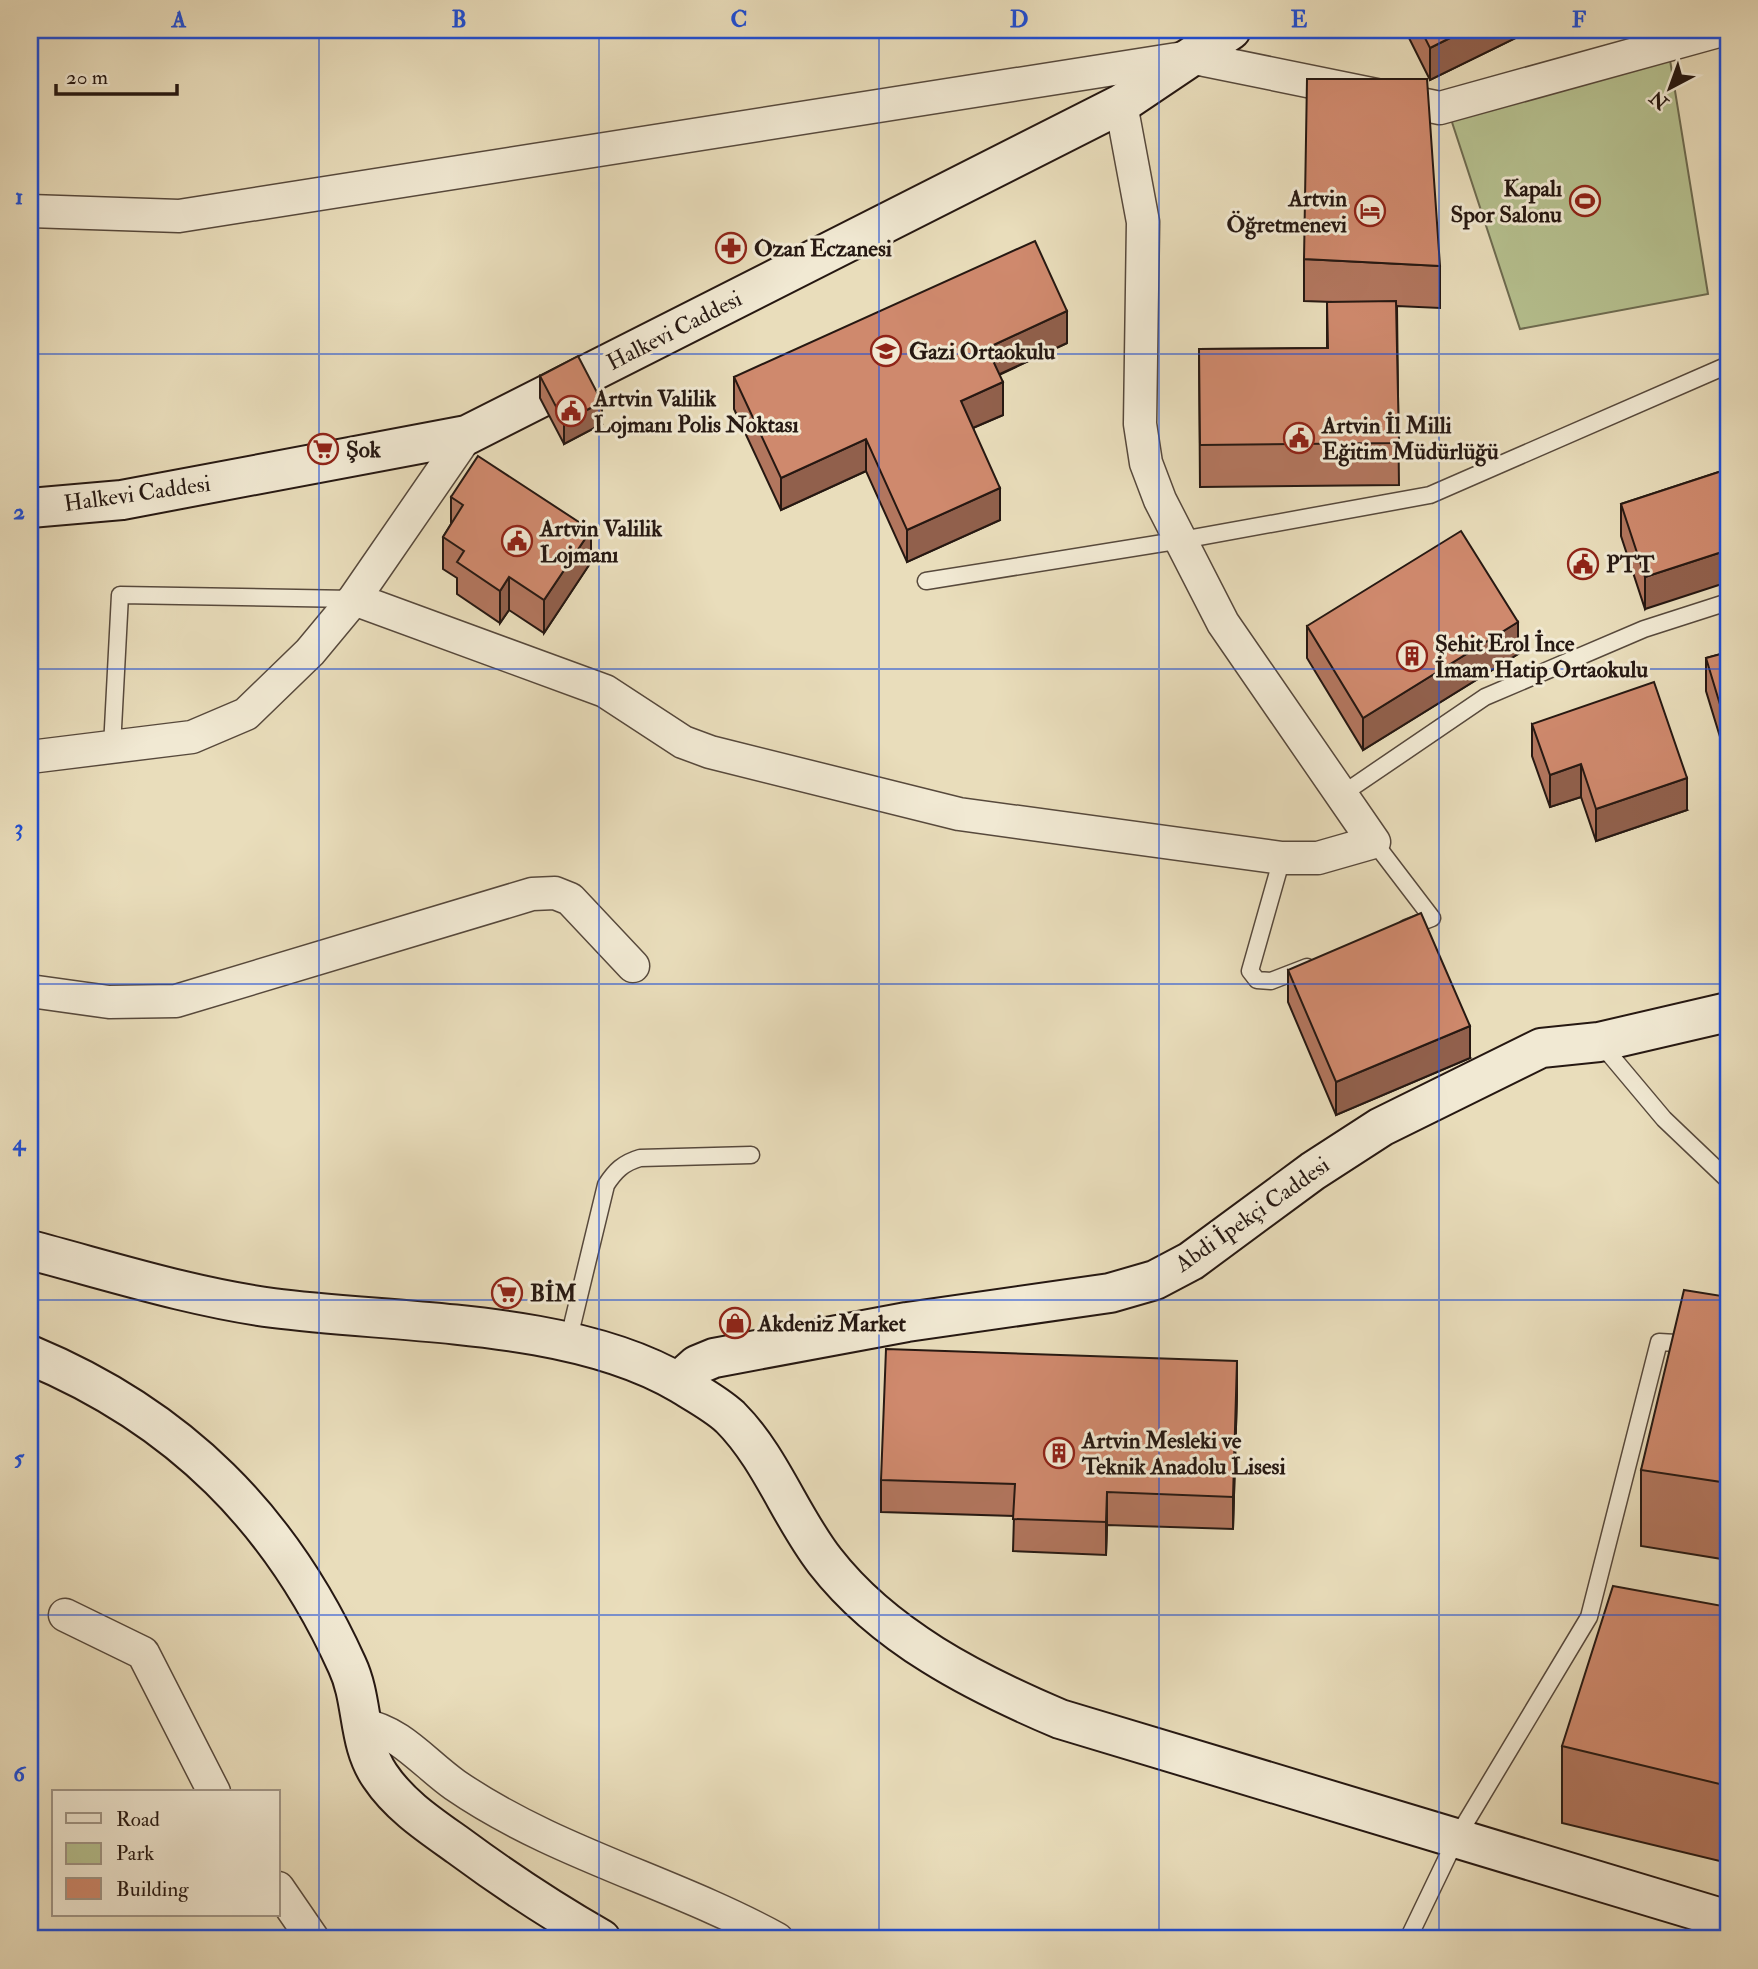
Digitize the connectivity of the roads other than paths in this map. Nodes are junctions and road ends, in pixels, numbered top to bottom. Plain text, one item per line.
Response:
1 (1231, 30) edge
2 (1722, 30) edge
3 (1190, 57) junction
4 (1121, 104) junction
5 (30, 211) edge
6 (1728, 365) edge
7 (467, 435) junction
8 (30, 508) edge
9 (1182, 540) junction
10 (926, 581) dead end
11 (354, 598) junction
12 (1728, 602) edge
13 (112, 747) junction
14 (30, 757) edge
15 (1341, 795) junction
16 (1374, 842) junction
17 (1282, 858) junction
18 (1395, 932) edge
19 (1321, 962) edge
20 (633, 966) dead end
21 (30, 991) edge
22 (1728, 1012) edge
23 (1599, 1042) junction
24 (751, 1155) dead end
25 (1728, 1180) edge
26 (30, 1250) edge
27 (568, 1342) junction
28 (1728, 1346) edge
29 (30, 1355) edge
30 (678, 1382) junction
31 (65, 1615) dead end
32 (363, 1725) junction
33 (213, 1790) edge
34 (1457, 1837) junction
35 (280, 1891) edge
36 (1728, 1920) edge
37 (313, 1939) edge
38 (601, 1939) edge
39 (777, 1939) edge
40 (1408, 1939) edge

1 - 3 street, Halkevi Caddesi
2 - 3 street
3 - 4 street, Halkevi Caddesi
3 - 5 street
4 - 7 street, Halkevi Caddesi
4 - 9 street
6 - 9 lane
7 - 8 street, Halkevi Caddesi
7 - 11 street
9 - 10 lane
9 - 15 street
11 - 13 street
11 - 13 lane
11 - 17 street
12 - 15 lane
13 - 14 street
15 - 16 street
16 - 17 street
16 - 18 lane
17 - 19 lane
20 - 21 street
22 - 23 street, Abdi İpekçi Caddesi
23 - 25 lane
23 - 30 street, Abdi İpekçi Caddesi
24 - 27 lane
26 - 27 street
27 - 30 street
28 - 34 lane
29 - 32 street
30 - 34 street
31 - 33 street
32 - 38 street
32 - 39 street
34 - 36 street
34 - 40 lane
35 - 37 street

